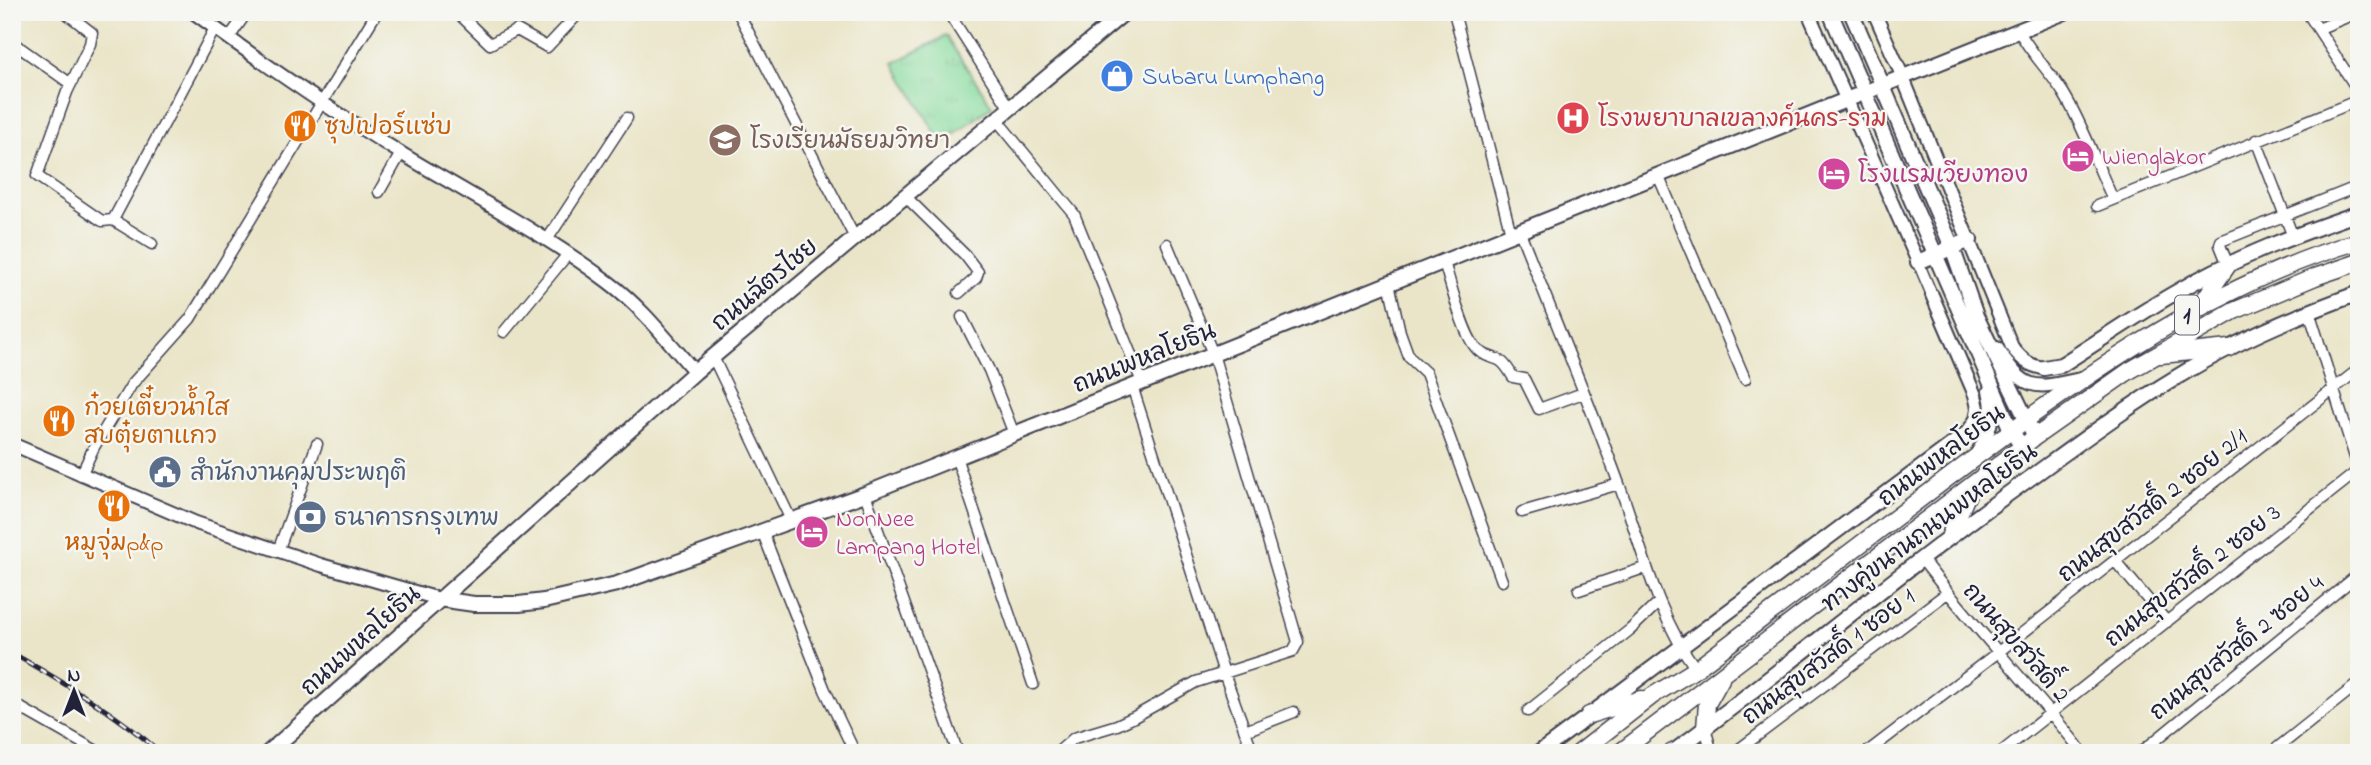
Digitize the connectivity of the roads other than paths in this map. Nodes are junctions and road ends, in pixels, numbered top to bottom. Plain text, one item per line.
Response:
1 (65, 12) edge
2 (193, 12) edge
3 (247, 12) edge
4 (377, 12) edge
5 (457, 12) edge
6 (580, 12) edge
7 (738, 12) edge
8 (948, 12) edge
9 (1125, 12) edge
10 (1454, 12) edge
11 (1808, 12) edge
12 (1830, 12) edge
13 (1851, 12) edge
14 (1874, 12) edge
15 (2065, 12) edge
16 (2307, 12) edge
17 (2359, 12) edge
18 (215, 28) junction
19 (2318, 29) junction
20 (2019, 31) junction
21 (229, 38) junction
22 (12, 42) edge
23 (1903, 77) junction
24 (71, 84) junction
25 (1883, 85) junction
26 (2359, 92) edge
27 (1865, 93) junction
28 (2359, 100) edge
29 (1846, 101) junction
30 (322, 102) junction
31 (1010, 109) junction
32 (627, 118) dead end
33 (997, 120) junction
34 (2256, 140) junction
35 (401, 153) junction
36 (1658, 175) junction
37 (2359, 186) edge
38 (379, 192) dead end
39 (905, 196) junction
40 (2113, 199) junction
41 (2097, 206) dead end
42 (2359, 213) edge
43 (2284, 216) junction
44 (113, 220) junction
45 (1516, 233) junction
46 (2292, 237) junction
47 (855, 238) junction
48 (547, 240) junction
49 (1970, 240) junction
50 (2359, 242) edge
51 (152, 244) dead end
52 (1167, 244) dead end
53 (1952, 247) junction
54 (568, 254) junction
55 (1935, 255) junction
56 (1444, 262) junction
57 (1918, 262) junction
58 (2359, 262) edge
59 (2228, 265) junction
60 (1389, 283) junction
61 (959, 293) dead end
62 (2359, 293) edge
63 (1932, 295) joint
64 (2198, 309) junction
65 (2309, 311) junction
66 (1976, 316) junction
67 (962, 317) dead end
68 (503, 332) dead end
69 (2228, 349) junction
70 (1213, 354) junction
71 (2154, 355) junction
72 (713, 357) junction
73 (1980, 358) junction
74 (2045, 368) joint
75 (2359, 369) edge
76 (695, 372) junction
77 (2090, 377) junction
78 (1745, 379) dead end
79 (1137, 384) junction
80 (2333, 389) junction
81 (1583, 393) junction
82 (2026, 420) junction
83 (1976, 421) joint
84 (2011, 430) junction
85 (1014, 434) junction
86 (2035, 437) junction
87 (12, 443) edge
88 (317, 444) dead end
89 (2022, 447) junction
90 (956, 457) junction
91 (1973, 459) junction
92 (2359, 470) edge
93 (81, 475) junction
94 (1619, 484) junction
95 (1971, 487) junction
96 (865, 494) junction
97 (1522, 512) dead end
98 (791, 520) junction
99 (762, 531) junction
100 (1950, 535) junction
101 (278, 551) junction
102 (1921, 558) junction
103 (2115, 561) junction
104 (1647, 567) junction
105 (2359, 574) edge
106 (1502, 581) dead end
107 (1579, 590) dead end
108 (1947, 593) junction
109 (439, 599) junction
110 (1659, 602) junction
111 (2167, 622) junction
112 (1680, 648) junction
113 (1997, 653) junction
114 (1696, 669) junction
115 (1223, 673) junction
116 (1724, 673) junction
117 (2359, 683) edge
118 (1032, 684) dead end
119 (1652, 696) junction
120 (12, 703) edge
121 (1528, 711) dead end
122 (1294, 712) dead end
123 (2052, 713) junction
124 (1589, 715) junction
125 (1704, 728) junction
126 (1245, 731) junction
127 (1672, 752) edge
128 (100, 753) edge
129 (268, 753) edge
130 (855, 753) edge
131 (958, 753) edge
132 (1057, 753) edge
133 (1253, 753) edge
134 (1539, 753) edge
135 (1579, 753) edge
136 (1619, 753) edge
137 (1712, 753) edge
138 (1734, 753) edge
139 (1866, 753) edge
140 (2000, 753) edge
141 (2083, 753) edge
142 (2140, 753) edge
143 (2271, 753) edge

1 - 24 street
2 - 18 street
3 - 21 street
4 - 30 street
5 - 6 street
7 - 47 street
8 - 31 street
9 - 31 main road, ถนนฉัตรไชย
10 - 45 street
11 - 29 street
12 - 27 main road
13 - 25 main road
14 - 23 street
15 - 20 main road, ถนนพหลโยธิน
16 - 19 street
17 - 19 street
18 - 21 street
18 - 44 street
19 - 26 street
20 - 23 main road, ถนนพหลโยธิน
20 - 40 street
21 - 30 street
22 - 24 street
23 - 25 main road, ถนนพหลโยธิน
23 - 49 street
24 - 44 street
25 - 27 main road, ถนนพหลโยธิน
25 - 53 main road
27 - 29 main road, ถนนพหลโยธิน
27 - 55 main road
28 - 34 street
29 - 36 main road, ถนนพหลโยธิน
29 - 57 street
30 - 35 street
30 - 93 street
31 - 33 main road, ถนนฉัตรไชย
32 - 48 street
33 - 39 main road, ถนนฉัตรไชย
33 - 79 street
34 - 40 street
34 - 43 street
35 - 38 street
35 - 48 street
36 - 45 main road, ถนนพหลโยธิน
36 - 78 street
37 - 43 street
39 - 47 main road, ถนนฉัตรไชย
39 - 61 street
40 - 41 street
42 - 46 main road, 1
43 - 46 street
43 - 59 street
44 - 51 street
45 - 56 main road, ถนนพหลโยธิน
45 - 81 street
46 - 59 main road, 1
47 - 72 main road, ถนนฉัตรไชย
48 - 54 street
49 - 53 main road
49 - 74 street
50 - 64 highway, ถนนพหลโยธิน / 1
52 - 70 street
53 - 55 main road
53 - 66 main road
54 - 68 street
54 - 76 street
55 - 57 main road
55 - 73 main road
56 - 60 main road, ถนนพหลโยธิน
56 - 81 street
57 - 63 street
58 - 71 highway, ถนนพหลโยธิน / 1
59 - 64 highway
59 - 74 main road, 1
60 - 70 main road, ถนนพหลโยธิน
60 - 106 street
62 - 65 main road, ทางคู่ขนานถนนพหลโยธิน / 1
63 - 83 street
64 - 77 highway, ถนนพหลโยธิน / 1
65 - 69 main road, ทางคู่ขนานถนนพหลโยธิน / 1
65 - 80 street
66 - 77 street
66 - 82 main road
67 - 85 street
69 - 71 highway
69 - 100 main road, ทางคู่ขนานถนนพหลโยธิน / 1
70 - 79 main road, ถนนพหลโยธิน
70 - 115 street
71 - 86 highway, ถนนพหลโยธิน / 1
72 - 76 main road, ถนนฉัตรไชย
72 - 98 street
73 - 84 main road
73 - 91 street
75 - 80 street, ถนนสุขสวัสดิ์ 2 ซอย 2/1
76 - 109 main road, ถนนฉัตรไชย
77 - 82 highway, ถนนพหลโยธิน / 1
79 - 85 main road, ถนนพหลโยธิน
79 - 115 street
80 - 92 street
80 - 103 street, ถนนสุขสวัสดิ์ 2 ซอย 2/1
81 - 94 street
82 - 84 highway, ถนนพหลโยธิน / 1
82 - 86 main road
83 - 112 main road
84 - 89 main road
84 - 91 highway, ถนนพหลโยธิน / 1
85 - 90 main road, ถนนพหลโยธิน
86 - 89 highway, ถนนพหลโยธิน / 1
87 - 93 street
88 - 101 street
89 - 95 highway, ถนนพหลโยธิน / 1
90 - 96 main road, ถนนพหลโยธิน
90 - 118 street
91 - 114 highway, ถนนพหลโยธิน / 1
92 - 111 street, ถนนสุขสวัสดิ์ 2 ซอย 3
93 - 101 street
94 - 97 street
94 - 104 street
95 - 100 highway
95 - 116 highway, ถนนพหลโยธิน / 1
96 - 98 main road, ถนนพหลโยธิน
96 - 131 street
98 - 99 main road, ถนนพหลโยธิน
99 - 109 main road, ถนนพหลโยธิน
99 - 130 street
100 - 102 main road, ทางคู่ขนานถนนพหลโยธิน / 1
101 - 109 street
102 - 108 street, ถนนสุขสวัสดิ์ 2
102 - 125 main road, ทางคู่ขนานถนนพหลโยธิน / 1
103 - 111 street
103 - 113 street, ถนนสุขสวัสดิ์ 2 ซอย 2/1
104 - 107 street
104 - 110 street
105 - 142 street, ถนนสุขสวัสดิ์ 2 ซอย 4
108 - 113 street, ถนนสุขสวัสดิ์ 2
108 - 138 street, ถนนสุขสวัสดิ์ 1 ซอย 1
109 - 129 main road, ถนนพหลโยธิน
110 - 112 street
110 - 121 street
111 - 123 street, ถนนสุขสวัสดิ์ 2 ซอย 3
112 - 114 street
112 - 124 main road
113 - 123 street, ถนนสุขสวัสดิ์ 2
113 - 139 street, ถนนสุขสวัสดิ์ 2 ซอย 2/1
114 - 119 highway, ถนนพหลโยธิน / 1
115 - 126 street
115 - 132 street
116 - 125 highway
116 - 136 highway, ถนนพหลโยธิน / 1
117 - 143 street
119 - 124 highway
119 - 135 highway, ถนนพหลโยธิน / 1
120 - 128 street
122 - 126 street
123 - 140 street, ถนนสุขสวัสดิ์ 2 ซอย 3
123 - 141 street, ถนนสุขสวัสดิ์ 2
124 - 134 main road
125 - 127 main road, ทางคู่ขนานถนนพหลโยธิน / 1
125 - 137 street
126 - 133 street

